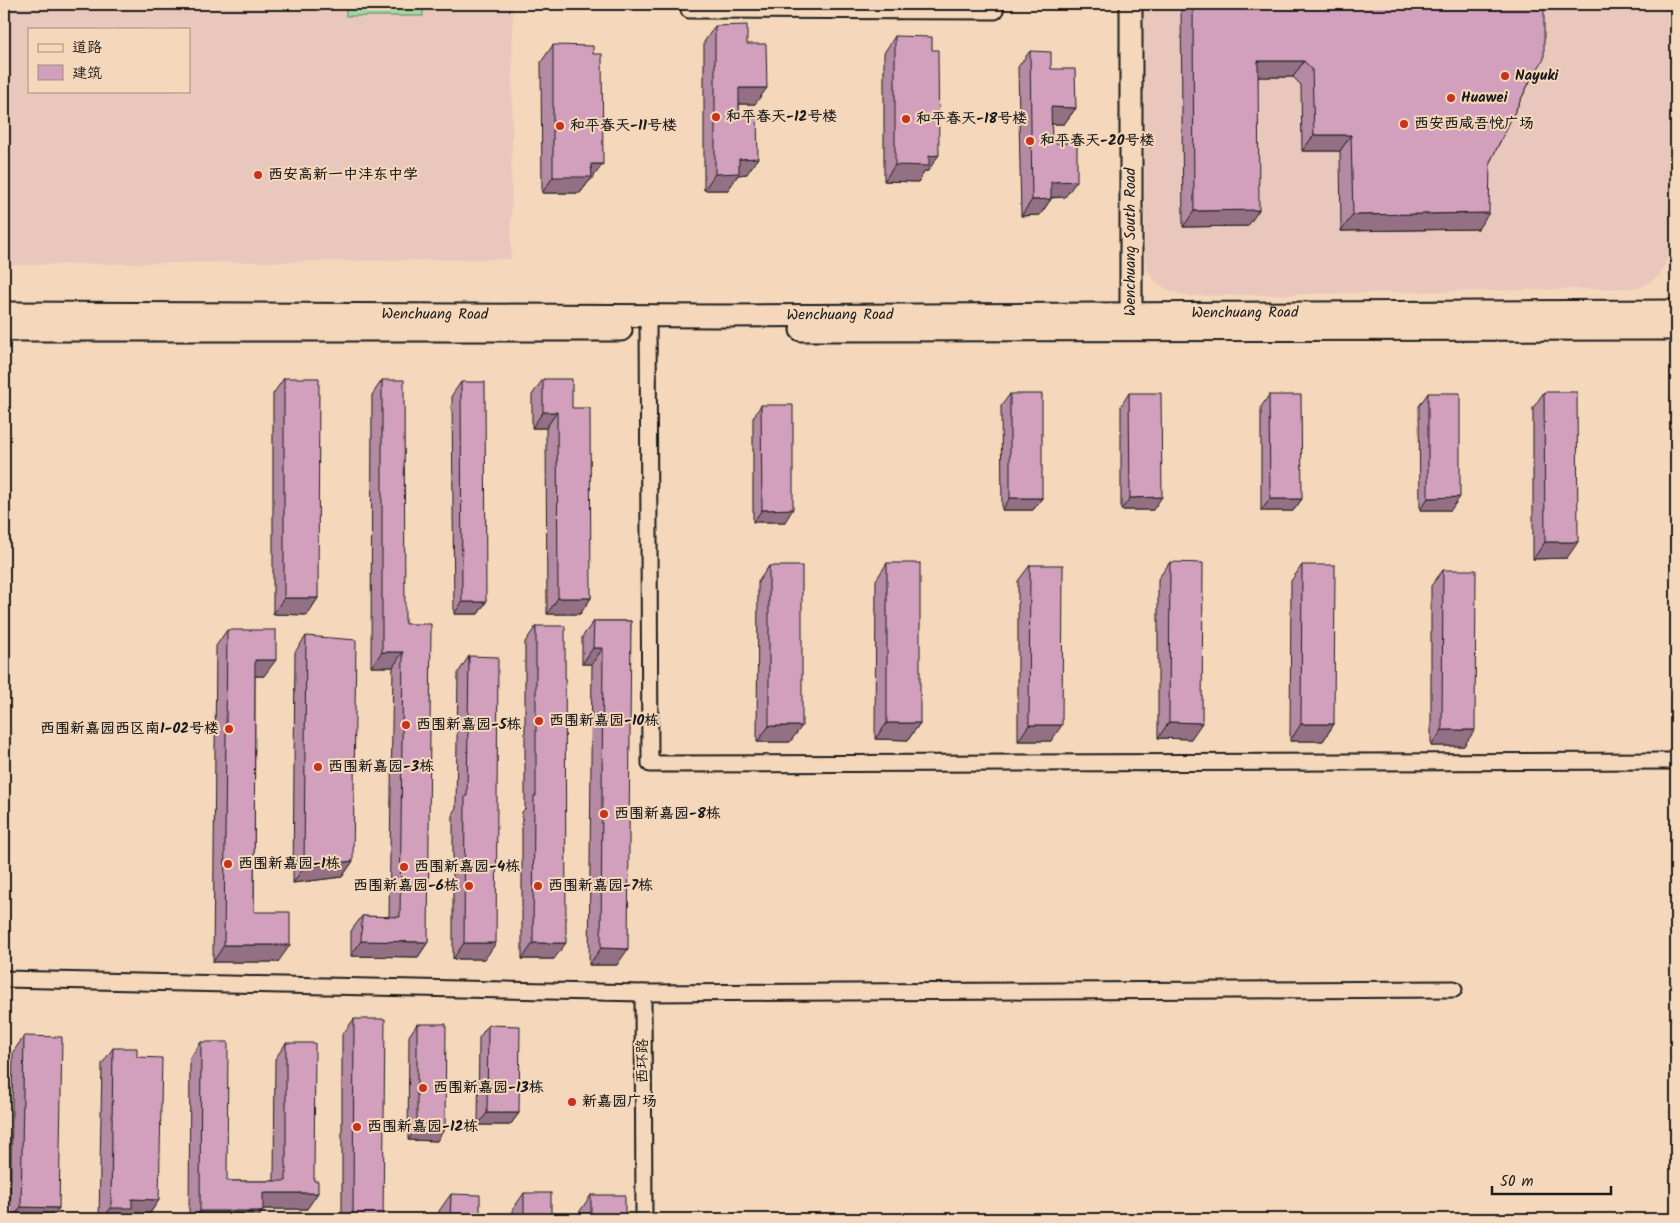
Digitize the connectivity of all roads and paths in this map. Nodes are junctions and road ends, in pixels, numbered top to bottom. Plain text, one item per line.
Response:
1 (689, 4) edge
2 (995, 4) edge
3 (1131, 4) edge
4 (1676, 311) edge
5 (4, 313) edge
6 (1131, 321) junction
7 (648, 323) junction
8 (1676, 329) edge
9 (4, 330) edge
10 (1676, 761) edge
11 (4, 979) edge
12 (1454, 989) dead end
13 (643, 993) junction
14 (644, 1219) edge

1 - 2 street
3 - 6 street, Wenchuang South Road
4 - 6 street, Wenchuang Road
5 - 7 street, Wenchuang Road
6 - 7 street, Wenchuang Road
6 - 8 street, Wenchuang Road
7 - 9 street, Wenchuang Road
7 - 10 street
11 - 13 street
12 - 13 street
13 - 14 street, 西环路

